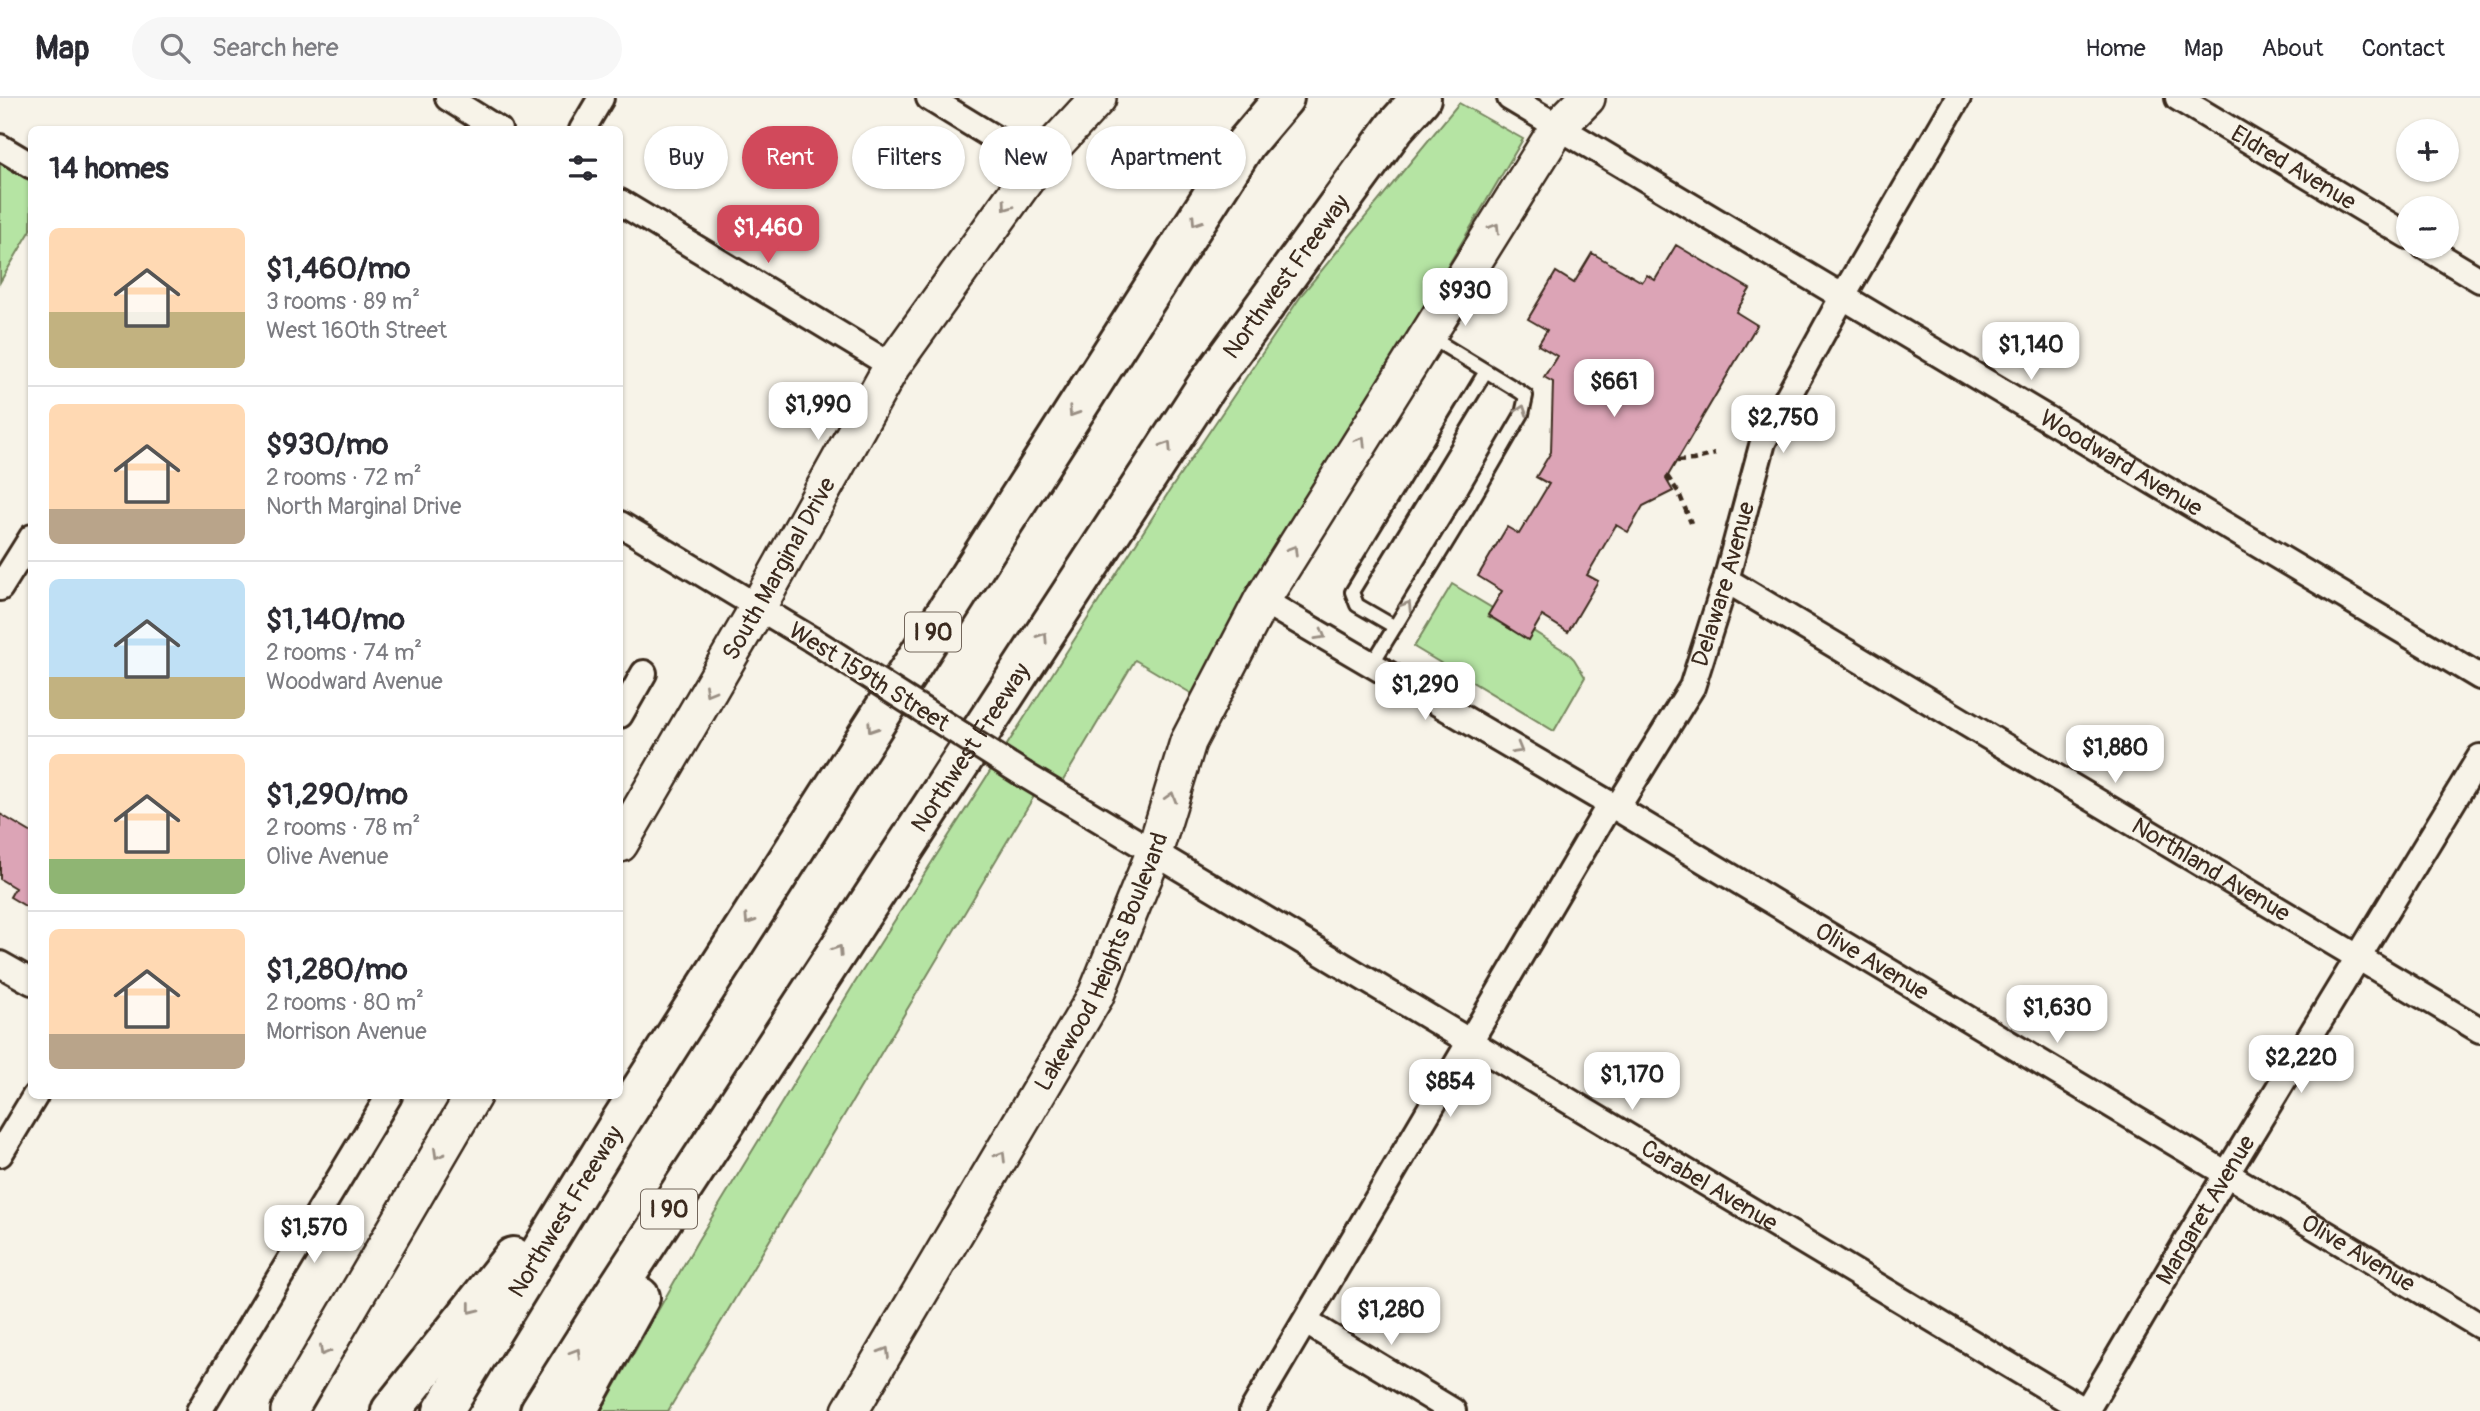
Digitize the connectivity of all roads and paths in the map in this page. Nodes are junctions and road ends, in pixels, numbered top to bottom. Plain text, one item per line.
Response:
1 (447, 98) edge
2 (601, 98) edge
3 (929, 98) edge
4 (1098, 98) edge
5 (1267, 98) edge
6 (1284, 98) edge
7 (1421, 98) edge
8 (1440, 98) edge
9 (1587, 98) edge
10 (1958, 98) edge
11 (2178, 98) edge
12 (1533, 112) edge
13 (492, 126) edge
14 (584, 126) edge
15 (1072, 126) edge
16 (979, 129) edge
17 (1246, 143) joint
18 (0, 147) edge
19 (28, 164) edge
20 (1019, 189) edge
21 (1217, 189) edge
22 (623, 204) edge
23 (2396, 229) edge
24 (2445, 259) edge
25 (2480, 280) edge
26 (1843, 296) junction
27 (1427, 336) junction
28 (892, 366) junction
29 (1486, 371) junction
30 (1207, 385) junction
31 (1715, 454) dead end
32 (1677, 461) dead end
33 (1667, 476) dead end
34 (1691, 523) dead end
35 (623, 526) edge
36 (28, 543) edge
37 (1726, 580) junction
38 (0, 588) edge
39 (1262, 600) junction
40 (758, 607) junction
41 (1395, 627) junction
42 (1371, 664) junction
43 (645, 673) dead end
44 (2480, 677) edge
45 (623, 710) edge
46 (2480, 757) edge
47 (1614, 806) junction
48 (623, 839) edge
49 (1154, 853) junction
50 (2358, 957) junction
51 (0, 964) edge
52 (28, 980) edge
53 (800, 1008) junction
54 (2480, 1030) edge
55 (1469, 1041) junction
56 (33, 1099) edge
57 (387, 1099) edge
58 (471, 1099) edge
59 (621, 1121) junction
60 (0, 1154) edge
61 (2227, 1173) junction
62 (1306, 1322) junction
63 (2480, 1326) edge
64 (199, 1411) edge
65 (289, 1411) edge
66 (391, 1411) edge
67 (443, 1411) edge
68 (540, 1411) edge
69 (577, 1411) edge
70 (850, 1411) edge
71 (1252, 1411) edge
72 (1453, 1411) edge
73 (2086, 1411) edge

1 - 13 street
2 - 14 street
3 - 16 street
4 - 15 main road, South Marginal Drive
5 - 17 highway
6 - 17 highway, Northwest Freeway / I 90
7 - 30 highway, Northwest Freeway / I 90
8 - 30 highway
9 - 12 main road, Lakewood Heights Boulevard
10 - 26 street, Delaware Avenue
11 - 23 street, Eldred Avenue
12 - 26 street, Woodward Avenue
27 -> 12 main road, Lakewood Heights Boulevard
18 - 19 street
20 -> 28 main road, South Marginal Drive
21 -> 59 highway, Northwest Freeway / I 90
22 - 28 street
24 - 25 street
26 - 37 street, Delaware Avenue
26 - 44 street, Woodward Avenue
27 - 29 lane
39 -> 27 main road, Lakewood Heights Boulevard
28 - 40 main road, South Marginal Drive
41 -> 29 lane
29 - 41 lane
53 -> 30 highway, Northwest Freeway / I 90
31 - 32 path
33 - 34 path
35 - 40 street, West 159th Street
36 - 38 street
37 - 47 street, Delaware Avenue
37 - 50 street, Northland Avenue
39 -> 42 street, Olive Avenue
49 -> 39 main road, Lakewood Heights Boulevard
40 -> 48 main road, South Marginal Drive
40 - 49 street, West 159th Street, bridge
41 - 42 lane
42 -> 47 street, Olive Avenue
43 - 45 street
46 - 50 street, Margaret Avenue
47 - 55 street, Delaware Avenue
47 - 61 street, Olive Avenue
49 - 55 street, Carabel Avenue
70 -> 49 main road, Lakewood Heights Boulevard
50 - 54 street, Northland Avenue
50 - 61 street, Margaret Avenue
51 - 52 street
68 -> 53 highway, Northwest Freeway / I 90
53 - 69 highway
55 - 62 street, Delaware Avenue
55 - 73 street, Carabel Avenue
56 - 60 street
57 - 64 street
58 -> 65 main road
59 -> 66 highway
59 - 67 highway, Northwest Freeway / I 90
61 - 63 street, Olive Avenue
61 - 73 street, Margaret Avenue
62 - 71 street, Delaware Avenue
62 - 72 street

